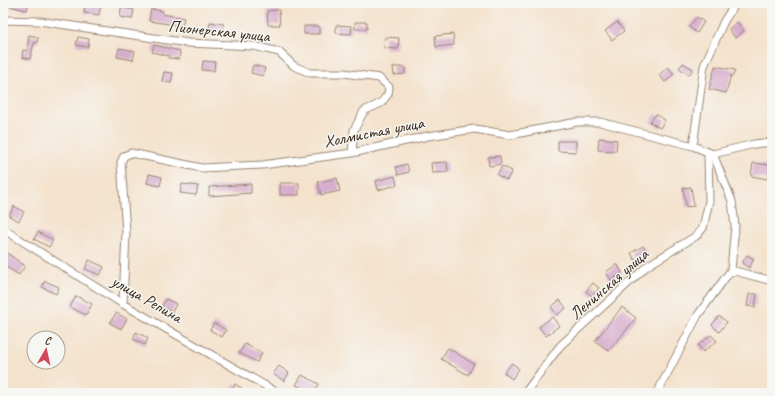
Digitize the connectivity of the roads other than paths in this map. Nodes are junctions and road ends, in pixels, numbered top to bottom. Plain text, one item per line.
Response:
1 (736, 3) edge
2 (3, 20) edge
3 (772, 142) edge
4 (693, 146) junction
5 (352, 153) junction
6 (711, 153) junction
7 (3, 229) edge
8 (731, 270) junction
9 (772, 281) edge
10 (123, 304) junction
11 (278, 393) edge
12 (525, 393) edge
13 (657, 393) edge

1 - 4 street
2 - 5 street, Пионерская улица
3 - 6 street
4 - 5 street, Холмистая улица
4 - 6 street, Холмистая улица
5 - 10 street, Холмистая улица
6 - 8 street
6 - 12 street, Ленинская улица
7 - 10 street, улица Репина
8 - 9 street
8 - 13 street
10 - 11 street, улица Репина

